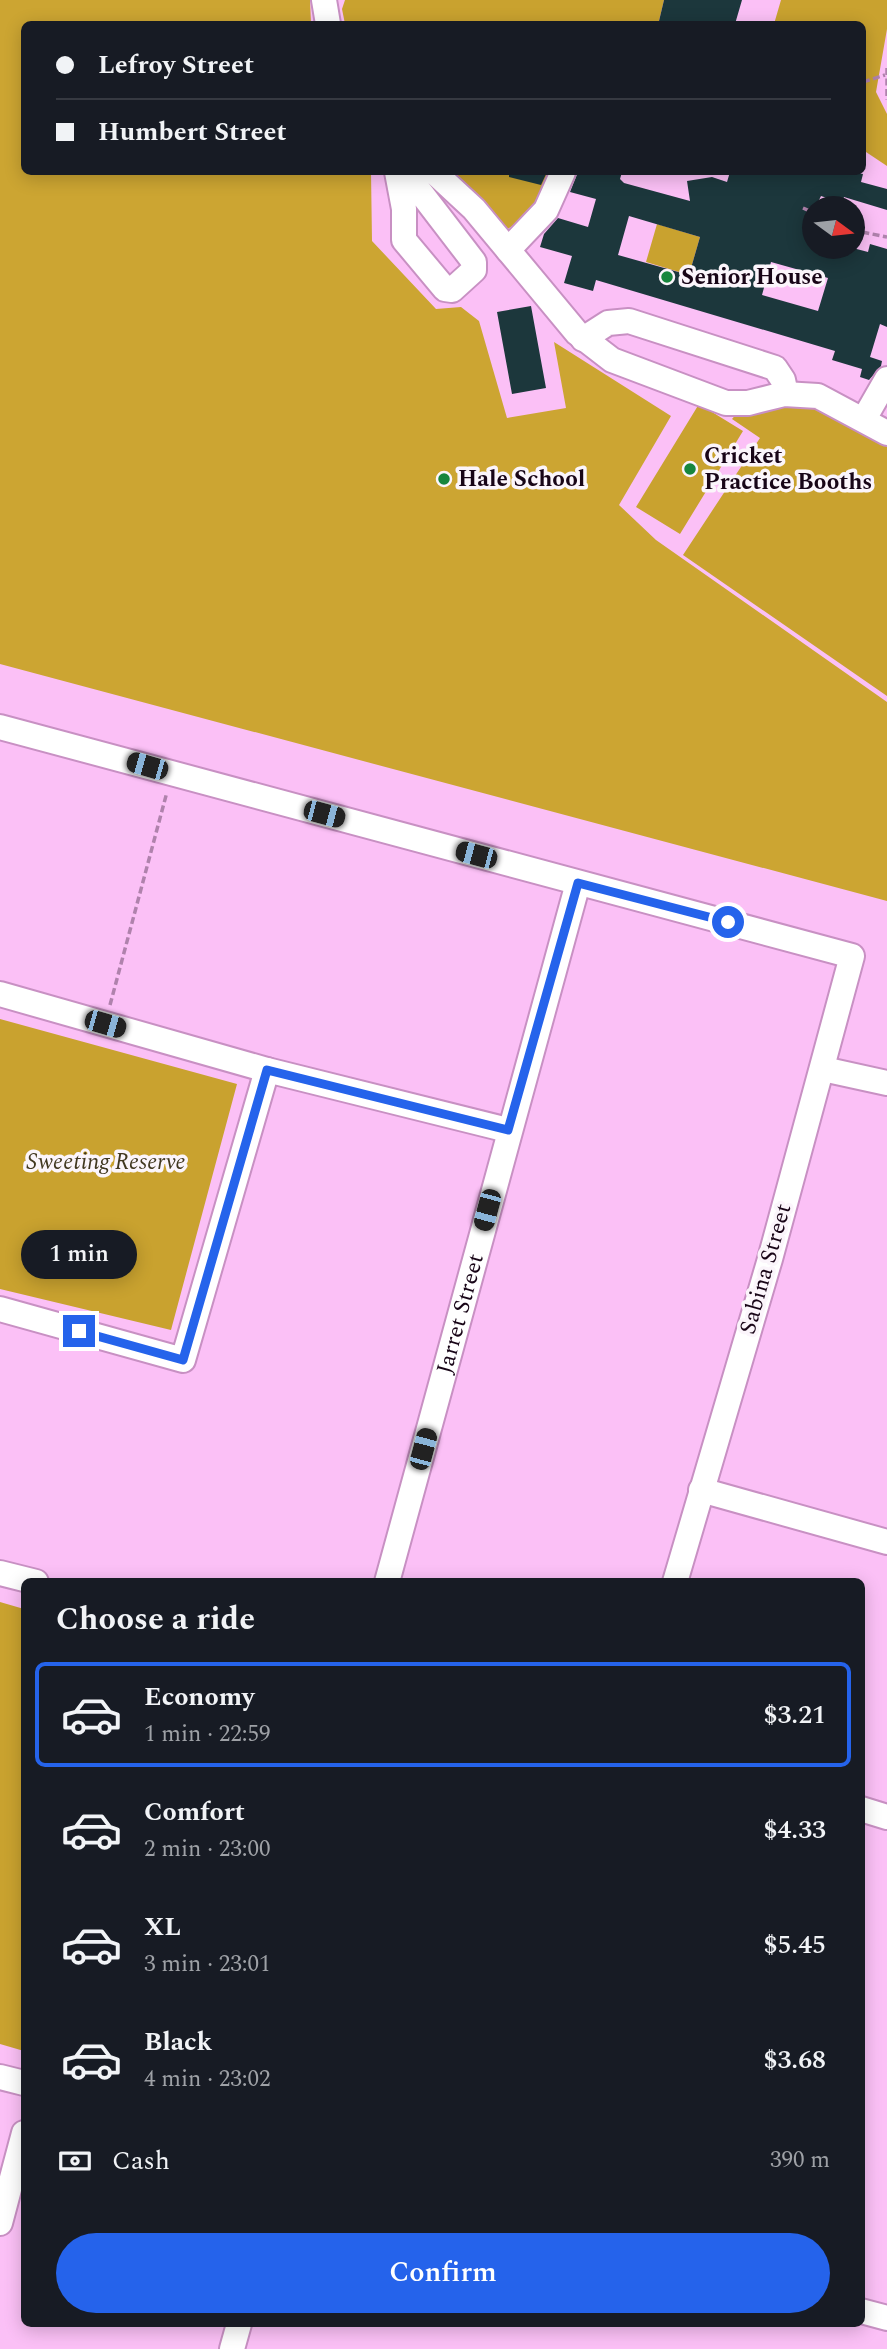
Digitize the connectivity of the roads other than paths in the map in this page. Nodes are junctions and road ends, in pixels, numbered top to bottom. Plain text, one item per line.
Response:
1 (324, 0) edge
2 (328, 21) edge
3 (398, 175) edge
4 (414, 175) edge
5 (437, 175) edge
6 (562, 175) edge
7 (508, 250) junction
8 (583, 339) junction
9 (887, 379) edge
10 (786, 394) junction
11 (864, 419) junction
12 (887, 433) edge
13 (0, 727) edge
14 (578, 883) junction
15 (0, 994) edge
16 (823, 1069) junction
17 (267, 1070) junction
18 (887, 1083) edge
19 (508, 1130) junction
20 (0, 1309) edge
21 (701, 1490) junction
22 (887, 1542) edge
23 (0, 1573) edge
24 (21, 1578) edge
25 (388, 1578) edge
26 (677, 1578) edge
27 (865, 1811) edge
28 (887, 1816) edge
29 (0, 2077) edge
30 (21, 2082) edge
31 (21, 2144) edge
32 (0, 2223) edge
33 (865, 2312) edge
34 (887, 2318) edge
35 (238, 2327) edge
36 (232, 2349) edge

1 - 2 street
3 - 4 street
5 - 7 street
6 - 7 street
7 - 8 street
8 - 10 street
8 - 10 street
9 - 11 street
10 - 11 street
11 - 12 street
13 - 14 street
14 - 16 street, Sabina Street
14 - 19 street, Jarret Street
15 - 17 street
16 - 18 street
16 - 21 street, Sabina Street
17 - 19 street
17 - 20 street
19 - 25 street, Jarret Street
21 - 22 street
21 - 26 street, Sabina Street
23 - 24 street
27 - 28 street
29 - 30 street
31 - 32 street
33 - 34 street
35 - 36 street

